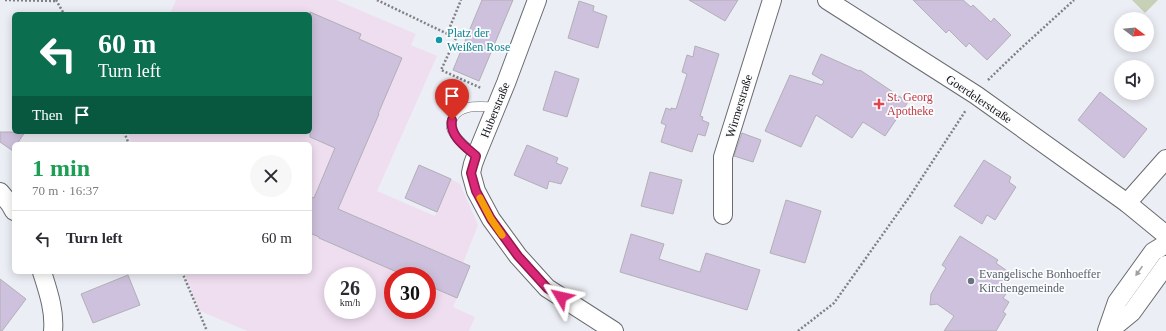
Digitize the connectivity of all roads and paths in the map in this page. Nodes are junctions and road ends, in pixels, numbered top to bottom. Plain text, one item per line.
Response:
1 (5, 0) edge
2 (378, 0) edge
3 (461, 0) edge
4 (537, 0) edge
5 (772, 0) edge
6 (827, 0) edge
7 (1074, 0) edge
8 (56, 1) edge
9 (63, 12) edge
10 (447, 34) junction
11 (986, 83) dead end
12 (481, 88) dead end
13 (496, 107) junction
14 (967, 108) dead end
15 (476, 156) junction
16 (1166, 159) edge
17 (0, 192) edge
18 (1127, 203) junction
19 (12, 208) edge
20 (723, 215) dead end
21 (1166, 235) edge
22 (1166, 244) edge
23 (1166, 265) edge
24 (43, 274) edge
25 (183, 274) edge
26 (53, 331) edge
27 (207, 331) edge
28 (614, 331) edge
29 (798, 331) edge
30 (1108, 331) edge

1 - 8 path
2 - 10 path
3 - 10 path
4 - 13 street, Huberstraße
5 - 20 street, Wirmerstraße
6 - 18 street, Goerdelerstraße
7 - 11 path
8 - 9 path
10 - 12 path
13 - 15 street, Huberstraße
13 - 15 lane
14 - 29 path
15 - 28 street, Huberstraße
16 - 18 street
17 - 19 street
18 - 21 street, Goerdelerstraße
22 -> 30 street
23 - 30 street
24 - 26 street
25 - 27 path

